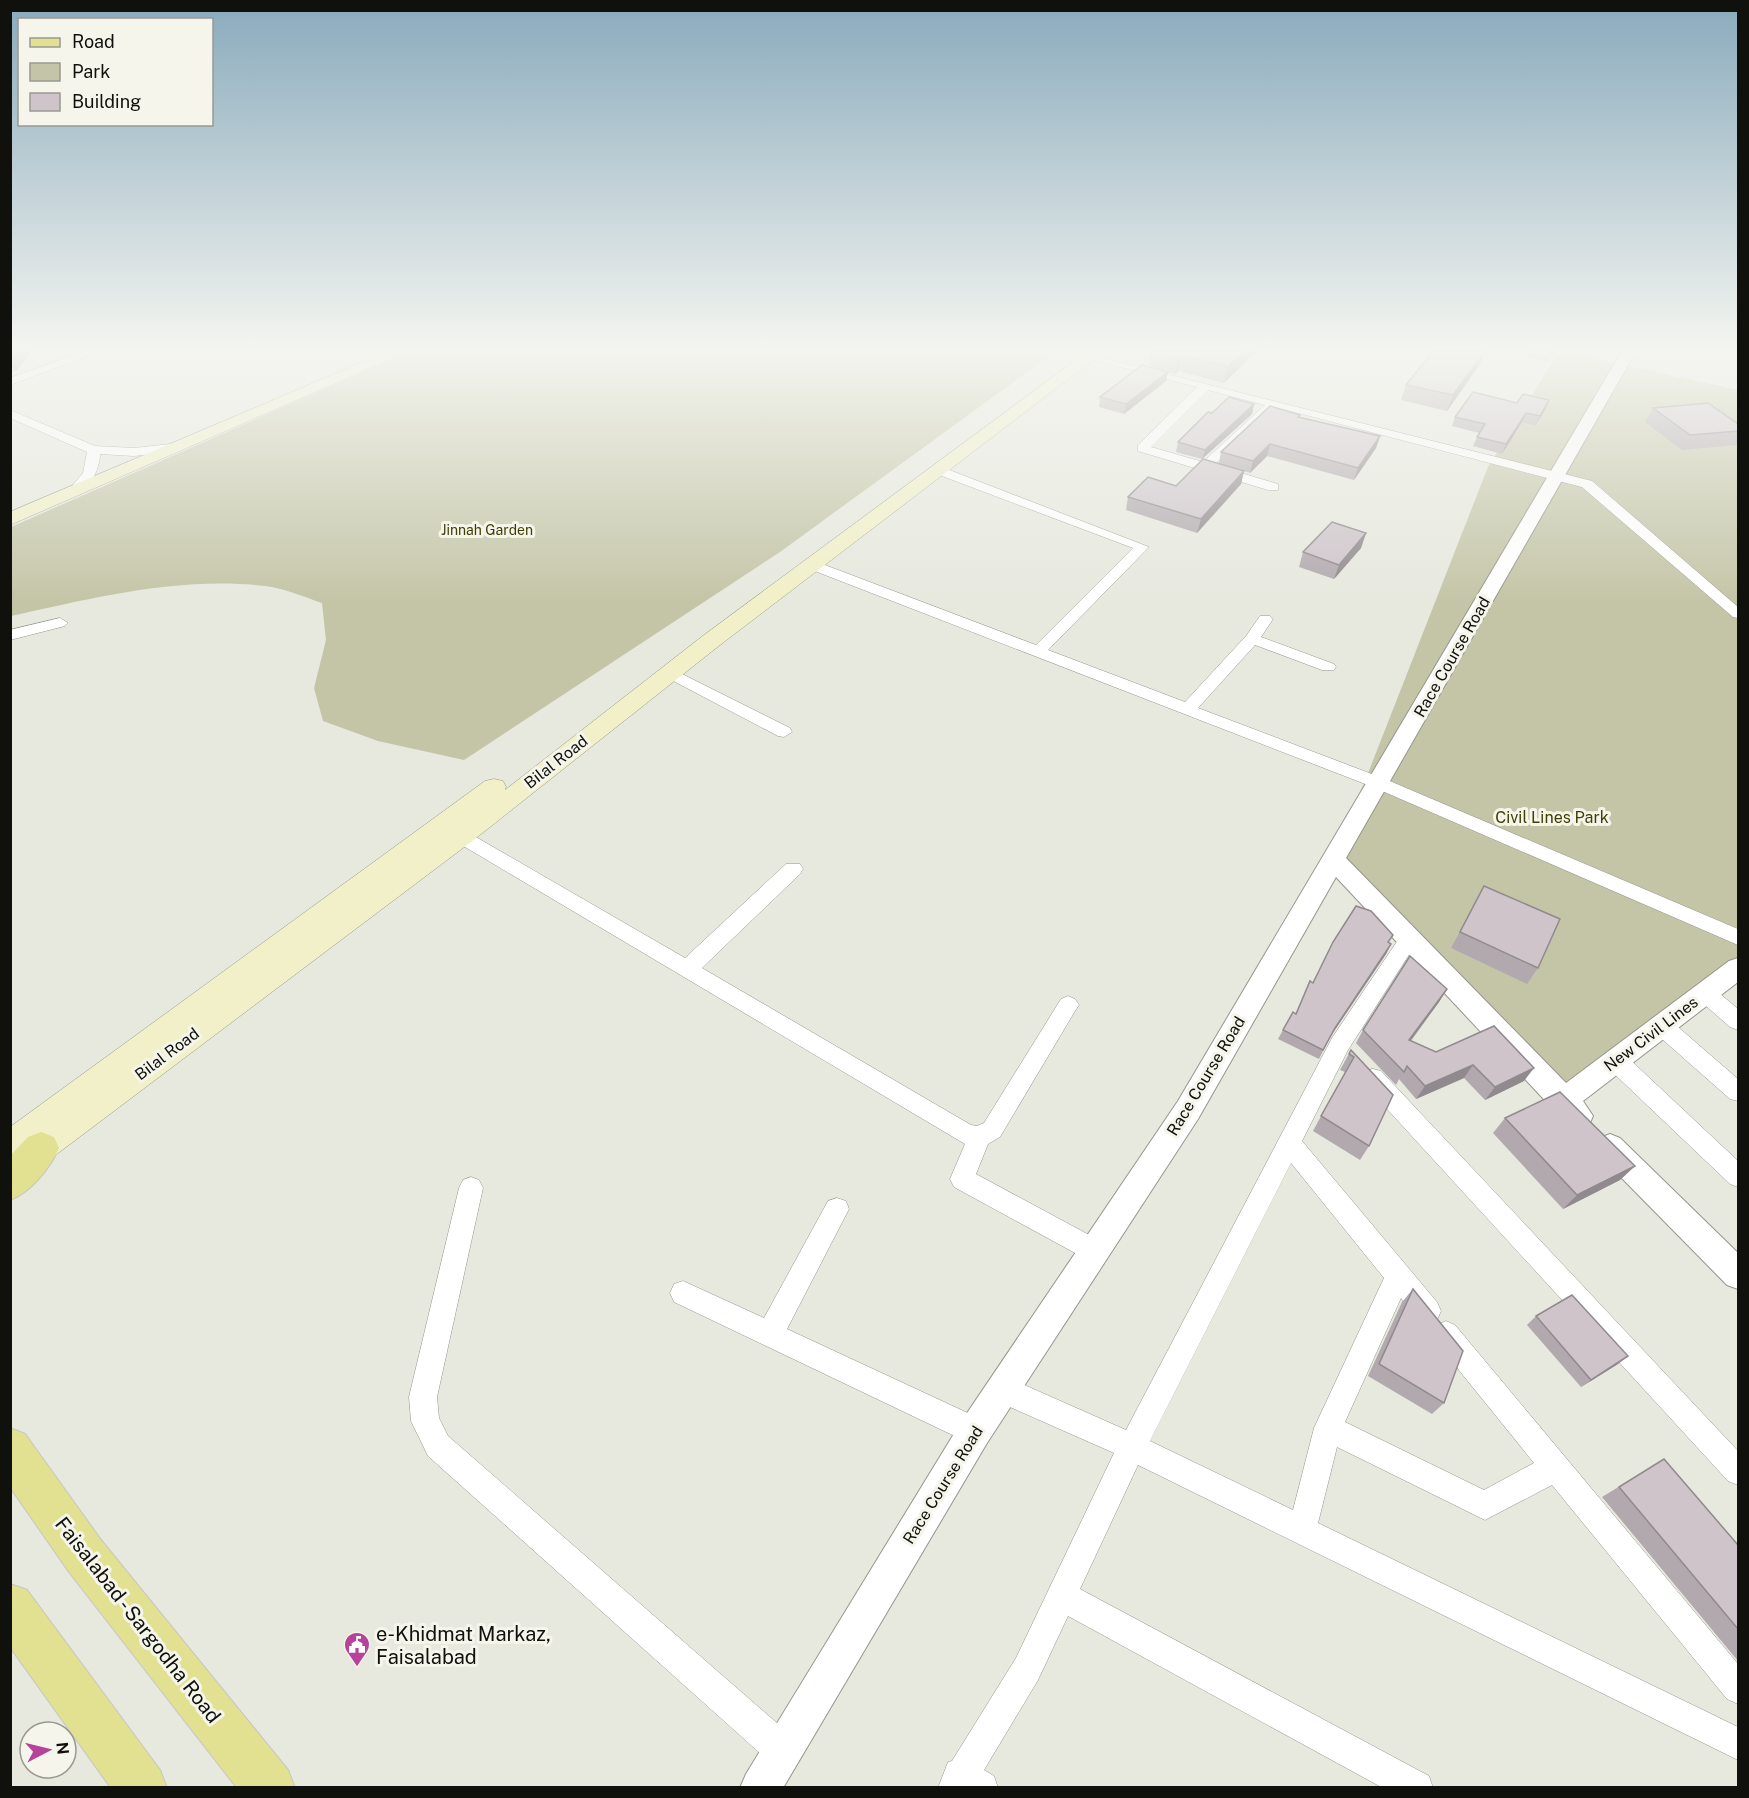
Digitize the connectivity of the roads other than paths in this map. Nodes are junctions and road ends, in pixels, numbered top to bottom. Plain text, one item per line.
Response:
1 (59, 435) edge
2 (208, 435) edge
3 (978, 435) edge
4 (984, 435) edge
5 (1155, 435) edge
6 (1239, 435) edge
7 (1397, 435) edge
8 (1580, 435) edge
9 (180, 447) junction
10 (93, 450) junction
11 (1205, 467) junction
12 (939, 470) junction
13 (1556, 476) junction
14 (1273, 487) dead end
15 (74, 492) junction
16 (10, 519) edge
17 (812, 565) junction
18 (1738, 614) edge
19 (1265, 619) dead end
20 (60, 623) dead end
21 (10, 635) edge
22 (1252, 639) junction
23 (1038, 652) junction
24 (1328, 667) dead end
25 (670, 673) junction
26 (1187, 710) junction
27 (784, 732) dead end
28 (1379, 783) junction
29 (462, 836) junction
30 (1334, 860) junction
31 (793, 869) dead end
32 (1738, 937) edge
33 (1409, 939) junction
34 (1738, 968) edge
35 (687, 969) junction
36 (1705, 993) junction
37 (1068, 1005) dead end
38 (1738, 1021) edge
39 (1662, 1026) junction
40 (1340, 1044) junction
41 (1616, 1061) junction
42 (1738, 1092) edge
43 (1563, 1101) junction
44 (979, 1137) junction
45 (1289, 1143) junction
46 (26, 1147) edge
47 (10, 1169) edge
48 (1738, 1176) edge
49 (10, 1183) edge
50 (471, 1188) dead end
51 (837, 1209) dead end
52 (1095, 1251) junction
53 (1738, 1274) edge
54 (1398, 1276) junction
55 (683, 1293) dead end
56 (770, 1334) junction
57 (1004, 1390) junction
58 (1328, 1428) junction
59 (975, 1431) junction
60 (1132, 1447) junction
61 (10, 1449) edge
62 (1556, 1467) junction
63 (1738, 1471) edge
64 (1302, 1530) junction
65 (1062, 1596) junction
66 (15, 1625) edge
67 (1738, 1688) edge
68 (1738, 1744) edge
69 (782, 1750) junction
70 (966, 1783) edge
71 (142, 1788) edge
72 (270, 1788) edge
73 (760, 1788) edge
74 (1417, 1788) edge

1 - 10 street
2 - 9 main road
3 - 46 main road, Bilal Road
4 - 12 main road, Bilal Road
5 - 11 street
6 - 11 street
7 - 13 street
8 - 13 street, Race Course Road
9 - 10 street
9 - 15 main road
10 - 15 street
11 - 14 street
12 - 17 main road, Bilal Road
12 - 23 street
13 - 18 street
13 - 28 street, Race Course Road
15 - 16 main road
17 - 23 street
17 - 25 main road, Bilal Road
19 - 22 street
20 - 21 street
22 - 24 street
22 - 26 street
23 - 26 street
25 - 27 street
25 - 29 main road, Bilal Road
26 - 28 street
28 - 30 street, Race Course Road
28 - 32 street
29 - 35 street
29 - 46 main road, Bilal Road
30 - 33 street
30 - 52 street, Race Course Road
31 - 35 street
33 - 40 street
33 - 43 street
34 - 36 street, New Civil Lines
35 - 44 street
36 - 38 street
36 - 39 street, New Civil Lines
37 - 44 street
39 - 41 street, New Civil Lines
39 - 42 street
40 - 45 street
40 - 63 street
41 - 43 street, New Civil Lines
41 - 48 street
43 - 53 street
44 - 52 street
45 - 54 street
45 - 60 street
46 - 47 main road, Bilal Road
46 - 49 main road
50 - 69 street
51 - 56 street
52 - 57 street, Race Course Road
54 - 58 street
54 - 62 street
55 - 56 street
56 - 59 street
57 - 59 street, Race Course Road
57 - 60 street
58 - 62 street
58 - 64 street
59 - 69 street, Race Course Road
60 - 64 street
60 - 65 street
61 - 72 main road, Faisalabad - Sargodha Road
62 - 67 street
64 - 68 street
65 - 70 street
65 - 74 street
66 - 71 main road
69 - 73 street, Race Course Road

